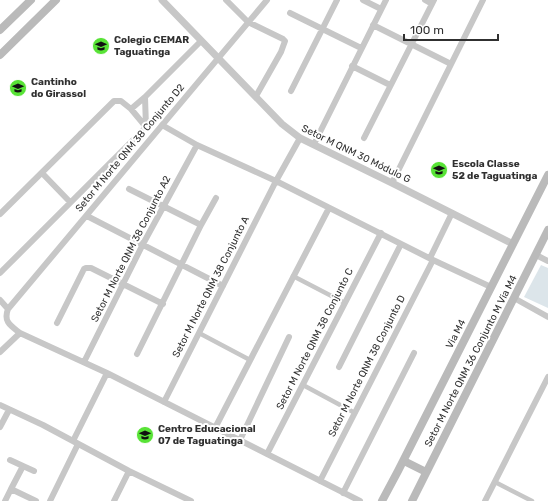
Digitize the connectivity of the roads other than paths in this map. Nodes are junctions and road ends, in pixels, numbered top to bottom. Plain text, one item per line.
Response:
1 (30, 0) edge
2 (56, 0) edge
3 (162, 0) edge
4 (226, 0) edge
5 (267, 0) edge
6 (337, 0) edge
7 (362, 0) edge
8 (386, 0) edge
9 (425, 0) edge
10 (483, 0) edge
11 (433, 2) edge
12 (381, 9) junction
13 (290, 13) dead end
14 (248, 22) junction
15 (373, 25) junction
16 (322, 29) junction
17 (0, 30) edge
18 (201, 41) junction
19 (411, 44) junction
20 (361, 48) junction
21 (0, 55) edge
22 (218, 58) junction
23 (451, 64) junction
24 (352, 66) junction
25 (390, 85) junction
26 (291, 91) dead end
27 (256, 96) junction
28 (145, 97) junction
29 (131, 109) junction
30 (162, 125) junction
31 (146, 127) junction
32 (300, 138) junction
33 (364, 138) dead end
34 (314, 144) junction
35 (197, 145) junction
36 (42, 174) junction
37 (548, 175) edge
38 (276, 181) junction
39 (392, 183) junction
40 (129, 189) dead end
41 (216, 198) dead end
42 (70, 202) junction
43 (163, 206) junction
44 (329, 208) junction
45 (452, 213) junction
46 (0, 214) edge
47 (87, 216) junction
48 (201, 225) junction
49 (548, 230) edge
50 (381, 233) junction
51 (143, 244) junction
52 (401, 244) junction
53 (513, 244) junction
54 (536, 254) junction
55 (431, 259) junction
56 (548, 261) edge
57 (182, 264) junction
58 (0, 273) edge
59 (293, 276) junction
60 (123, 285) junction
61 (223, 286) junction
62 (491, 287) junction
63 (514, 298) junction
64 (0, 300) edge
65 (345, 303) junction
66 (162, 304) junction
67 (8, 309) junction
68 (548, 317) edge
69 (57, 323) dead end
70 (20, 333) junction
71 (199, 333) junction
72 (289, 338) dead end
73 (0, 352) edge
74 (414, 353) dead end
75 (137, 354) dead end
76 (250, 360) junction
77 (84, 362) junction
78 (339, 367) dead end
79 (107, 373) junction
80 (548, 377) edge
81 (303, 385) junction
82 (164, 402) junction
83 (0, 405) edge
84 (9, 410) junction
85 (355, 413) junction
86 (0, 427) edge
87 (215, 428) junction
88 (240, 440) junction
89 (75, 442) junction
90 (267, 454) junction
91 (10, 460) dead end
92 (404, 461) junction
93 (23, 466) junction
94 (34, 471) dead end
95 (129, 471) junction
96 (426, 472) junction
97 (320, 481) junction
98 (494, 482) junction
99 (11, 489) junction
100 (343, 493) junction
101 (180, 498) edge
102 (4, 501) edge
103 (36, 501) edge
104 (50, 501) edge
105 (114, 501) edge
106 (191, 501) edge
107 (360, 501) edge
108 (382, 501) edge
109 (412, 501) edge
110 (485, 501) edge
111 (532, 501) edge

1 - 17 main road
2 - 21 main road
3 - 18 street, Setor M QNM 30 Módulo G
4 - 14 street
5 - 14 street, Setor M Norte QNM 38 Conjunto D2
6 - 16 street
7 - 12 street
8 - 12 street
9 - 11 street
10 - 23 street
11 - 19 street
12 - 15 street
13 - 16 street
14 - 22 street, Setor M Norte QNM 38 Conjunto D2
14 - 27 street
15 - 19 street
15 - 20 street
16 - 20 street
16 - 26 street
18 - 22 street, Setor M QNM 30 Módulo G
18 - 28 street
19 - 23 street
19 - 25 street
20 - 24 street
22 - 27 street, Setor M QNM 30 Módulo G
22 - 30 street, Setor M Norte QNM 38 Conjunto D2
23 - 39 street
24 - 25 street
24 - 34 street
25 - 33 street
27 - 32 street, Setor M QNM 30 Módulo G
28 - 29 street
28 - 31 street
29 - 31 street
29 - 36 street
30 - 35 street
30 - 47 street, Setor M Norte QNM 38 Conjunto D2
31 - 42 street
32 - 34 street, Setor M QNM 30 Módulo G
32 - 38 street, Setor M Norte QNM 38 Conjunto A
34 - 39 street, Setor M QNM 30 Módulo G
35 - 38 street
35 - 43 street, Setor M Norte QNM 38 Conjunto A2
36 - 42 street
36 - 46 street
37 - 53 main road, Via M4
38 - 44 street
38 - 61 street, Setor M Norte QNM 38 Conjunto A
39 - 45 street, Setor M QNM 30 Módulo G
40 - 43 street
41 - 48 street
42 - 58 street
43 - 48 street
43 - 51 street, Setor M Norte QNM 38 Conjunto A2
44 - 50 street
44 - 59 street
45 - 53 street, Setor M QNM 30 Módulo G
45 - 55 street, Setor M Norte QNM 38 Conjunto D
47 - 51 street
47 - 67 street, Setor M Norte QNM 38 Conjunto D2
48 - 57 street
49 - 54 main road, Setor M Norte QNM 36 Conjunto M Via M4
50 - 52 street
50 - 65 street, Setor M Norte QNM 38 Conjunto C
51 - 57 street
51 - 60 street, Setor M Norte QNM 38 Conjunto A2
52 - 55 street
52 - 78 street
53 - 62 main road, Via M4
54 - 56 street
54 - 63 main road, Setor M Norte QNM 36 Conjunto M Via M4
55 - 62 street
55 - 85 street, Setor M Norte QNM 38 Conjunto D
57 - 61 street
57 - 66 street
59 - 65 street
59 - 76 street
60 - 66 street
60 - 69 street
60 - 77 street, Setor M Norte QNM 38 Conjunto A2
61 - 71 street, Setor M Norte QNM 38 Conjunto A
62 - 92 main road, Via M4
63 - 68 street
63 - 96 main road, Setor M Norte QNM 36 Conjunto M Via M4
64 - 67 street
65 - 81 street, Setor M Norte QNM 38 Conjunto C
66 - 75 street
67 - 70 street
70 - 73 street
70 - 77 street
71 - 76 street
71 - 82 street, Setor M Norte QNM 38 Conjunto A
72 - 88 street
74 - 100 street
76 - 87 street
77 - 79 street
79 - 82 street
79 - 89 street
80 - 98 street
81 - 85 street
81 - 90 street, Setor M Norte QNM 38 Conjunto C
82 - 87 street
83 - 84 street
84 - 86 street
84 - 89 street
85 - 97 street, Setor M Norte QNM 38 Conjunto D
87 - 88 street
88 - 90 street
89 - 95 street
89 - 104 street
90 - 97 street
91 - 93 street
92 - 96 main road
92 - 108 main road, Via M4
93 - 94 street
93 - 99 street
95 - 101 street
95 - 105 street
96 - 109 main road, Setor M Norte QNM 36 Conjunto M Via M4
97 - 100 street
98 - 110 street
98 - 111 street
99 - 102 street
99 - 103 street
100 - 107 street
101 - 106 street

